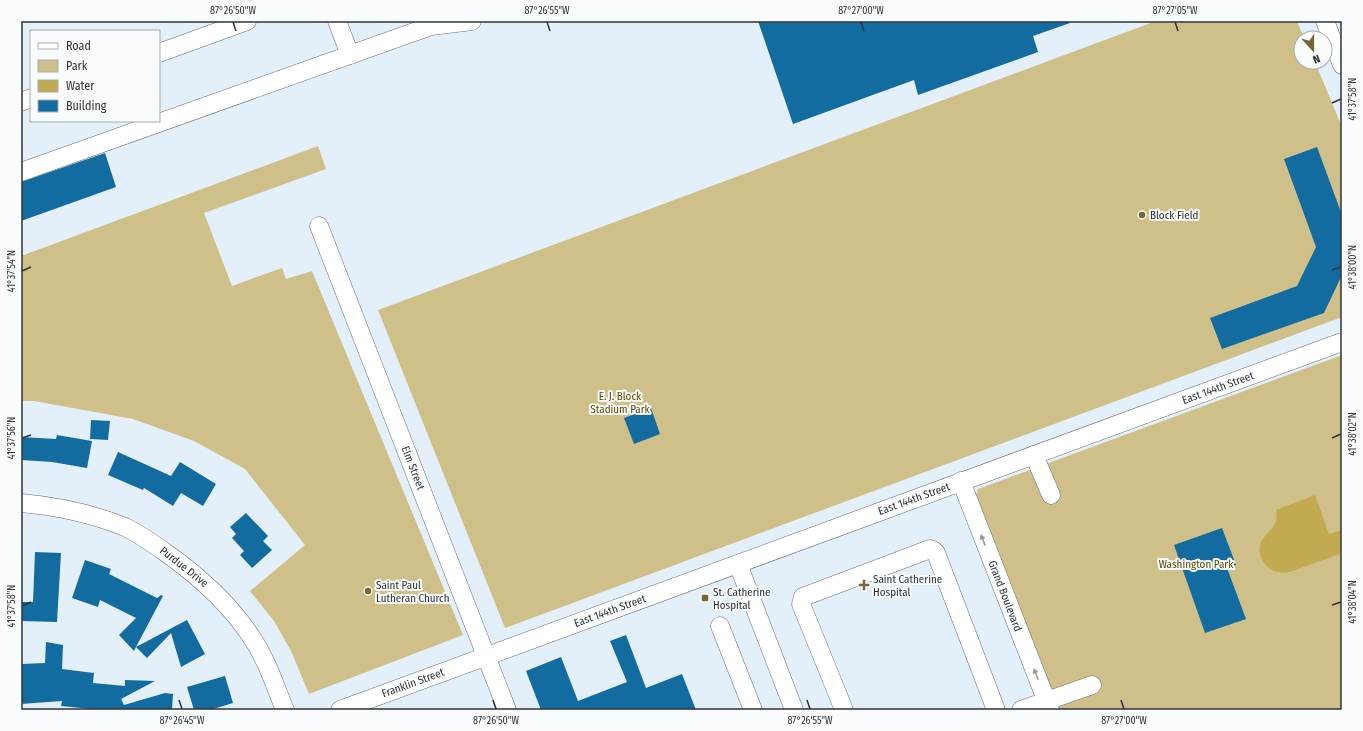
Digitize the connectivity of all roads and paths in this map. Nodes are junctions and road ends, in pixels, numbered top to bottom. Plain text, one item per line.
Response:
1 (247, 21) edge
2 (337, 21) edge
3 (472, 21) edge
4 (1325, 21) edge
5 (1339, 47) edge
6 (160, 53) edge
7 (350, 55) junction
8 (1342, 65) edge
9 (21, 172) edge
10 (319, 226) dead end
11 (1342, 342) edge
12 (1034, 455) junction
13 (960, 481) junction
14 (1051, 495) dead end
15 (21, 503) edge
16 (738, 564) junction
17 (720, 626) dead end
18 (486, 656) junction
19 (1092, 685) dead end
20 (1049, 705) edge
21 (285, 710) edge
22 (340, 710) edge
23 (507, 710) edge
24 (753, 710) edge
25 (794, 710) edge
26 (844, 710) edge
27 (996, 710) edge
28 (1020, 710) edge

1 - 6 street
2 - 7 street
3 - 7 street
4 - 5 street
5 - 8 street
7 - 9 street
10 - 18 street, Elm Street
11 - 12 street, East 144th Street
12 - 13 street, East 144th Street
12 - 14 street
13 - 16 street, East 144th Street
20 -> 13 street, Grand Boulevard
15 - 21 street, Purdue Drive
16 - 18 street, East 144th Street
16 - 25 street
17 - 24 street
18 - 22 street, Franklin Street
18 - 23 street, Elm Street
19 - 20 street
20 - 28 street
26 - 27 street

